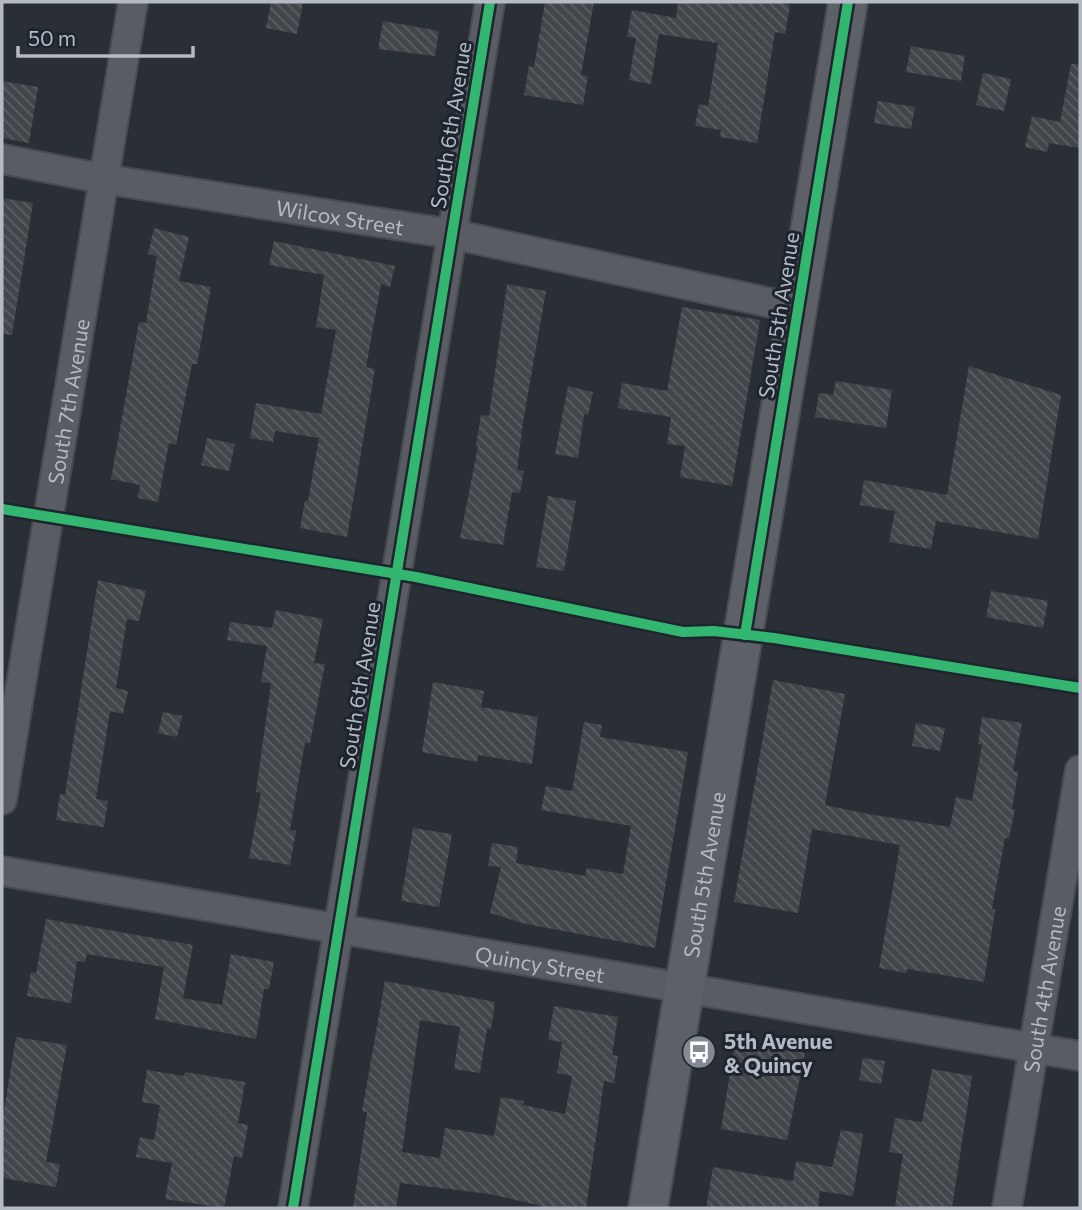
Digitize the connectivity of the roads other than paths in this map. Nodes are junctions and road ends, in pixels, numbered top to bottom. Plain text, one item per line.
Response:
1 (134, 2) edge
2 (490, 2) edge
3 (848, 2) edge
4 (2, 159) edge
5 (104, 179) junction
6 (452, 234) junction
7 (799, 309) junction
8 (1080, 770) edge
9 (2, 800) edge
10 (2, 871) edge
11 (339, 929) junction
12 (685, 988) junction
13 (1033, 1048) junction
14 (1080, 1056) edge
15 (293, 1208) edge
16 (648, 1208) edge
17 (1007, 1208) edge

1 - 5 street, South 7th Avenue
2 - 6 street, South 6th Avenue
3 - 7 street, South 5th Avenue
4 - 5 street, Wilcox Street
5 - 6 street, Wilcox Street
5 - 9 street, South 7th Avenue
6 - 7 street, Wilcox Street
6 - 11 street, South 6th Avenue
7 - 12 street, South 5th Avenue
8 - 13 street, South 4th Avenue
10 - 11 street, Quincy Street
11 - 12 street, Quincy Street
11 - 15 street, South 6th Avenue
12 - 13 street, Quincy Street
12 - 16 street, South 5th Avenue
13 - 14 street, Quincy Street
13 - 17 street, South 4th Avenue

